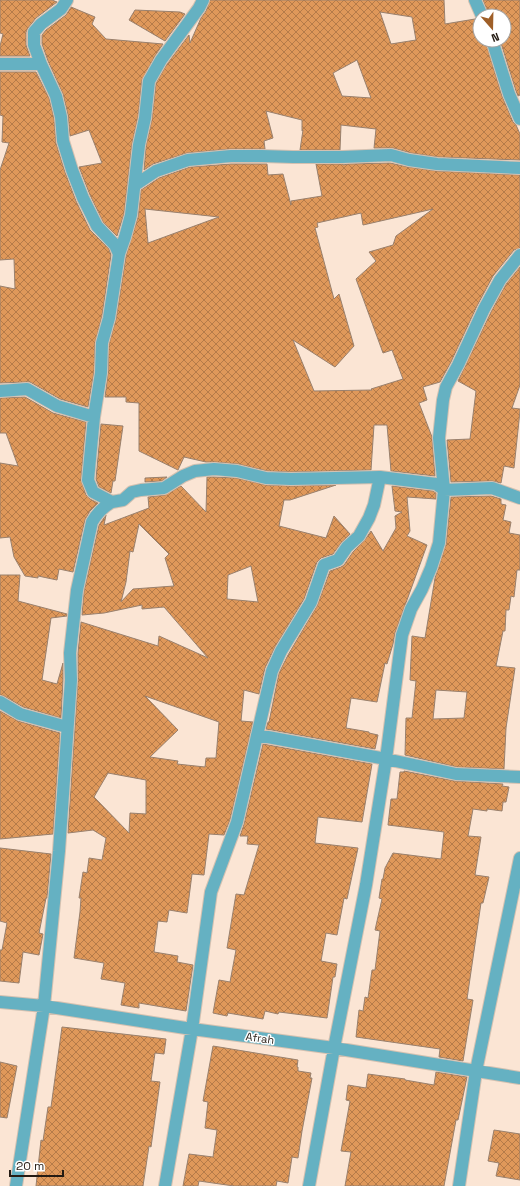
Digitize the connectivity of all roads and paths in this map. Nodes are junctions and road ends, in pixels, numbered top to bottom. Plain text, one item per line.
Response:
1 (67, 0) edge
2 (203, 0) edge
3 (495, 48) edge
4 (0, 64) edge
5 (41, 64) junction
6 (520, 119) edge
7 (520, 168) edge
8 (135, 185) junction
9 (119, 254) junction
10 (520, 255) edge
11 (0, 391) edge
12 (94, 417) junction
13 (380, 477) junction
14 (444, 490) junction
15 (520, 498) edge
16 (112, 502) junction
17 (0, 702) edge
18 (67, 727) junction
19 (257, 735) junction
20 (386, 759) junction
21 (520, 777) edge
22 (520, 858) edge
23 (0, 1002) edge
24 (44, 1006) junction
25 (192, 1029) junction
26 (334, 1048) junction
27 (476, 1071) junction
28 (520, 1078) edge
29 (16, 1186) edge
30 (165, 1186) edge
31 (309, 1186) edge
32 (459, 1186) edge

1 - 5 street
2 - 8 street
3 - 6 street
4 - 5 street
5 - 9 street
7 - 8 street
8 - 9 street
9 - 12 street
10 - 14 street
11 - 12 street
12 - 16 street
13 - 14 street
13 - 16 street
13 - 19 street
14 - 15 street
14 - 20 street
16 - 18 street
17 - 18 street
18 - 24 street
19 - 20 street
19 - 25 street
20 - 21 street
20 - 26 street
22 - 27 street
23 - 24 street, Afrah
24 - 25 street, Afrah
24 - 29 street
25 - 26 street, Afrah
25 - 30 street
26 - 27 street, Afrah
26 - 31 street
27 - 28 street, Afrah
27 - 32 street

